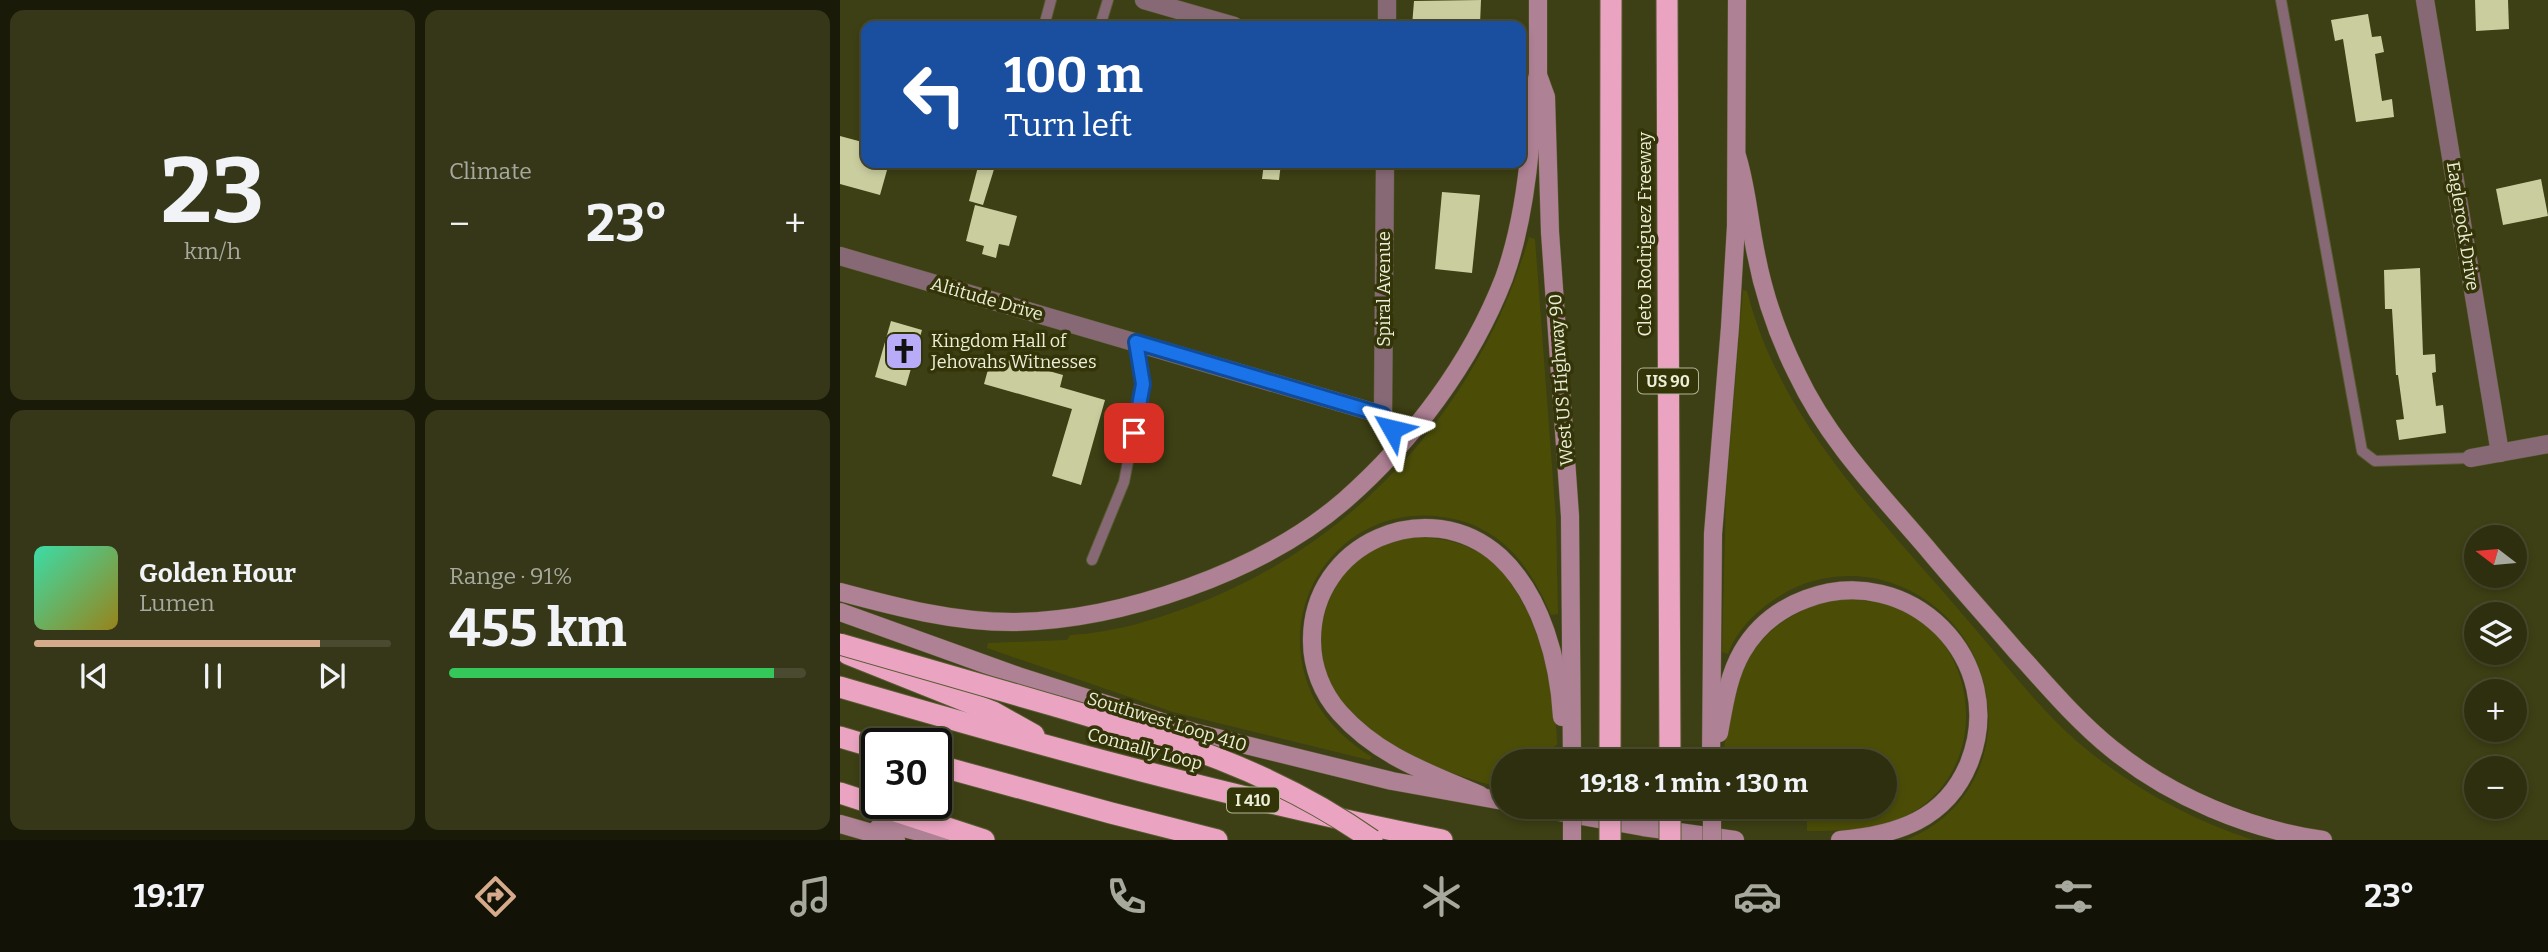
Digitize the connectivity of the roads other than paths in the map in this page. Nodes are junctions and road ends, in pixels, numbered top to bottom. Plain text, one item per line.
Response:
1 (1051, 0) edge
2 (1108, 0) edge
3 (1144, 0) edge
4 (1387, 0) edge
5 (1538, 0) edge
6 (1611, 0) edge
7 (1667, 0) edge
8 (1737, 0) edge
9 (2281, 0) edge
10 (2425, 0) edge
11 (1045, 21) edge
12 (1102, 21) edge
13 (1217, 21) edge
14 (1387, 21) edge
15 (1538, 75) junction
16 (1526, 114) edge
17 (1737, 156) junction
18 (1385, 168) edge
19 (1524, 168) edge
20 (840, 256) edge
21 (1136, 342) junction
22 (1383, 415) junction
23 (1401, 444) junction
24 (2548, 444) edge
25 (2500, 453) junction
26 (2471, 458) joint
27 (1092, 560) dead end
28 (840, 592) edge
29 (840, 612) edge
30 (840, 644) edge
31 (840, 651) edge
32 (840, 687) edge
33 (840, 737) edge
34 (861, 743) edge
35 (1570, 749) edge
36 (1572, 749) edge
37 (1610, 749) edge
38 (1670, 749) edge
39 (1712, 749) edge
40 (1716, 749) edge
41 (1066, 752) junction
42 (952, 769) edge
43 (840, 793) edge
44 (1480, 795) junction
45 (1491, 798) edge
46 (1572, 819) edge
47 (1605, 819) edge
48 (1610, 819) edge
49 (1670, 819) edge
50 (1712, 819) edge
51 (840, 824) edge
52 (873, 837) edge
53 (896, 840) edge
54 (951, 840) edge
55 (984, 840) edge
56 (1217, 840) edge
57 (1371, 840) edge
58 (1442, 840) edge
59 (1572, 840) edge
60 (1610, 840) edge
61 (1670, 840) edge
62 (1712, 840) edge
63 (1735, 840) edge
64 (1840, 840) edge
65 (2323, 840) edge

1 - 11 lane
2 - 12 lane
3 - 13 street
4 - 14 street
5 - 15 main road, West US Highway 90
6 - 37 highway, Cleto Rodriguez Freeway
7 - 38 highway, Cleto Rodriguez Freeway / US 90
8 - 17 main road
9 - 26 lane
10 - 25 street, Eaglerock Drive
15 - 16 main road
15 - 36 main road, West US Highway 90
17 - 39 main road
17 - 65 main road
18 - 22 street, Spiral Avenue
19 - 23 main road
20 - 21 street, Altitude Drive
21 - 22 street, Altitude Drive
21 - 27 lane
22 - 23 street
23 - 28 main road
24 - 25 street
25 - 26 street
29 - 44 main road, Southwest Loop 410
30 - 57 highway, bridge
31 - 41 highway
32 - 41 highway, Connally Loop / I 410
33 - 34 highway
35 - 44 main road
40 - 64 main road
41 - 58 highway, Connally Loop / I 410
42 - 56 highway
43 - 55 highway
44 - 45 main road, Southwest Loop 410
46 - 59 main road, bridge
47 - 63 main road
48 - 60 highway, bridge
49 - 61 highway, bridge
50 - 62 main road, bridge
51 - 52 main road
52 - 53 main road
52 - 54 main road

